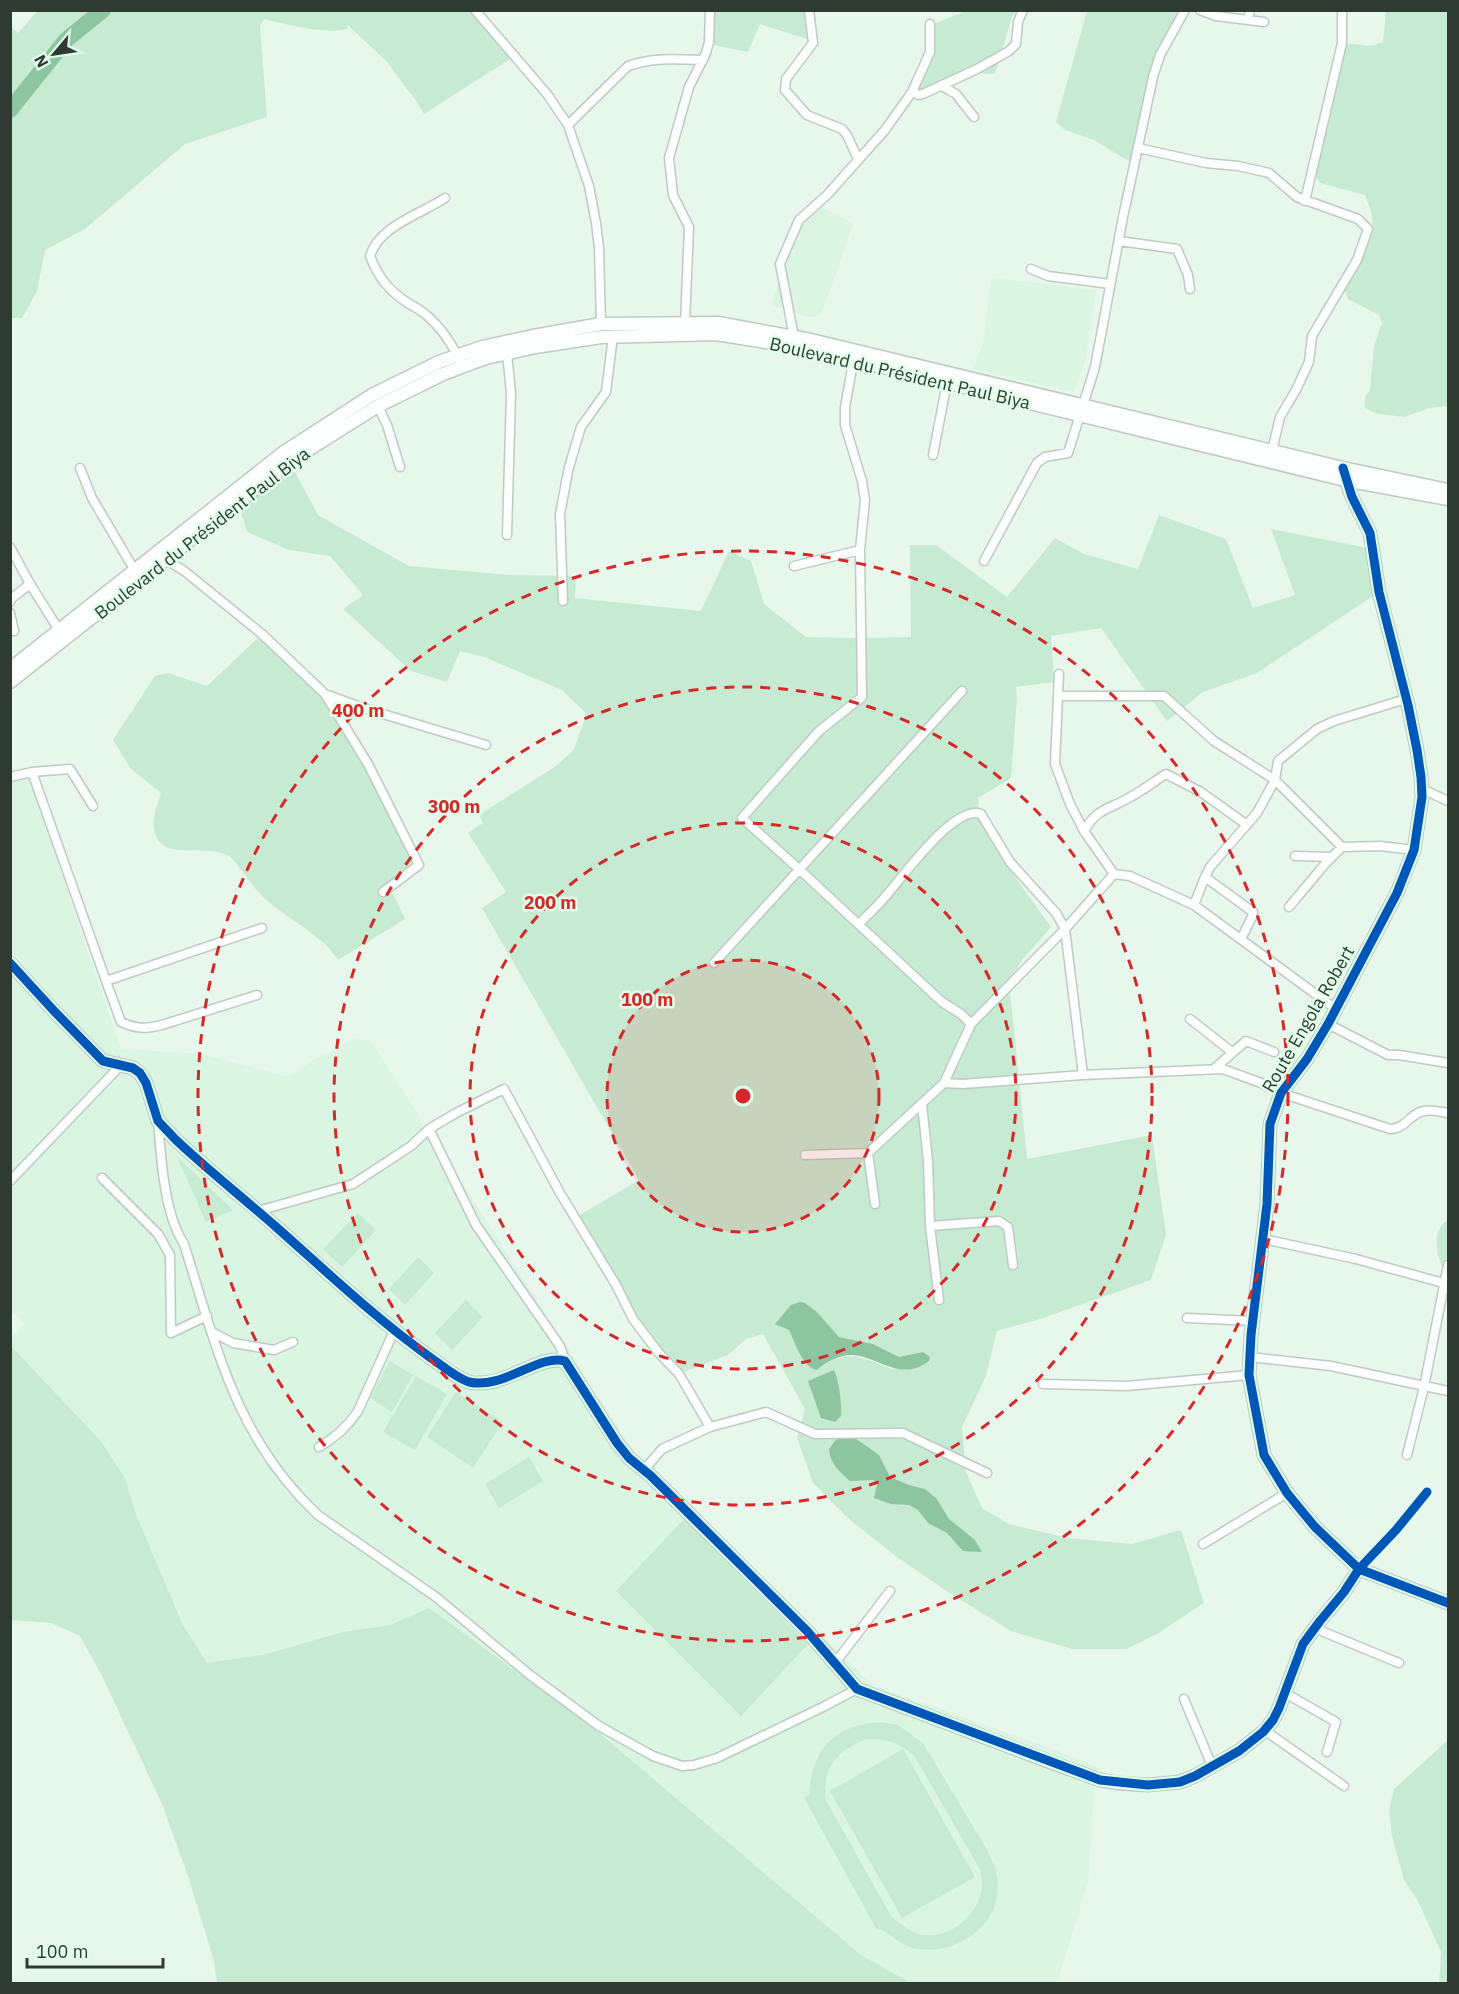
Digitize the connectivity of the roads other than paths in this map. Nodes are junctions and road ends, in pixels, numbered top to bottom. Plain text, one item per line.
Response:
1 (475, 10) edge
2 (710, 10) edge
3 (809, 10) edge
4 (1023, 10) edge
5 (1185, 10) edge
6 (1200, 10) edge
7 (1342, 10) edge
8 (1249, 15) edge
9 (1264, 22) dead end
10 (930, 24) dead end
11 (702, 60) junction
12 (942, 86) junction
13 (912, 92) junction
14 (974, 117) dead end
15 (568, 124) junction
16 (1138, 148) junction
17 (858, 159) junction
18 (445, 198) dead end
19 (1305, 201) junction
20 (1119, 242) junction
21 (1031, 269) dead end
22 (1110, 284) junction
23 (1190, 289) dead end
24 (685, 323) junction
25 (601, 324) junction
26 (613, 336) junction
27 (794, 337) junction
28 (507, 353) junction
29 (854, 355) junction
30 (460, 361) junction
31 (947, 382) junction
32 (378, 406) junction
33 (1081, 410) junction
34 (1272, 451) junction
35 (933, 455) dead end
36 (400, 466) dead end
37 (80, 468) dead end
38 (1344, 474) junction
39 (1449, 490) edge
40 (1449, 499) edge
41 (507, 535) dead end
42 (10, 547) edge
43 (860, 550) junction
44 (166, 560) junction
45 (984, 561) dead end
46 (794, 566) dead end
47 (135, 571) junction
48 (30, 584) junction
49 (563, 601) dead end
50 (10, 602) edge
51 (10, 613) edge
52 (59, 630) junction
53 (14, 631) dead end
54 (10, 669) edge
55 (1059, 674) dead end
56 (10, 682) edge
57 (962, 691) dead end
58 (325, 694) junction
59 (1058, 696) junction
60 (1406, 699) junction
61 (486, 745) dead end
62 (32, 772) junction
63 (10, 777) edge
64 (1275, 780) junction
65 (1422, 789) junction
66 (1449, 801) edge
67 (93, 806) dead end
68 (1247, 825) junction
69 (1084, 831) junction
70 (1342, 847) junction
71 (1414, 850) junction
72 (1295, 856) dead end
73 (1331, 857) junction
74 (799, 869) junction
75 (1114, 873) junction
76 (1205, 877) junction
77 (384, 892) dead end
78 (1194, 905) junction
79 (1289, 907) dead end
80 (859, 924) junction
81 (262, 928) dead end
82 (1065, 929) junction
83 (1240, 939) junction
84 (10, 963) edge
85 (714, 963) dead end
86 (106, 981) junction
87 (257, 995) dead end
88 (1336, 1009) junction
89 (1190, 1019) dead end
90 (970, 1024) junction
91 (1328, 1024) junction
92 (1232, 1052) junction
93 (1274, 1052) dead end
94 (1449, 1063) edge
95 (121, 1065) junction
96 (1215, 1068) junction
97 (1083, 1075) junction
98 (944, 1083) junction
99 (1281, 1094) junction
100 (922, 1104) junction
101 (1449, 1113) edge
102 (158, 1121) junction
103 (429, 1130) junction
104 (868, 1153) junction
105 (805, 1155) dead end
106 (102, 1178) dead end
107 (10, 1180) edge
108 (875, 1204) dead end
109 (258, 1211) junction
110 (930, 1226) junction
111 (1264, 1239) junction
112 (1449, 1265) edge
113 (1013, 1266) dead end
114 (1446, 1283) edge
115 (939, 1300) dead end
116 (207, 1316) junction
117 (1187, 1318) dead end
118 (1253, 1321) junction
119 (394, 1331) junction
120 (212, 1332) junction
121 (293, 1342) dead end
122 (1250, 1357) junction
123 (565, 1361) junction
124 (1249, 1375) junction
125 (1043, 1384) dead end
126 (1424, 1387) junction
127 (1449, 1391) edge
128 (710, 1427) junction
129 (319, 1447) dead end
130 (1407, 1455) dead end
131 (643, 1471) junction
132 (987, 1473) dead end
133 (1427, 1492) dead end
134 (1287, 1493) junction
135 (1203, 1544) dead end
136 (1359, 1569) junction
137 (890, 1591) dead end
138 (1449, 1603) edge
139 (1314, 1628) junction
140 (835, 1663) junction
141 (1399, 1664) dead end
142 (857, 1689) junction
143 (1285, 1693) junction
144 (1184, 1699) dead end
145 (1264, 1730) junction
146 (1327, 1752) dead end
147 (1212, 1766) junction
148 (1344, 1786) dead end

1 - 15 street
2 - 11 street
3 - 17 street
4 - 12 street
5 - 16 street
6 - 8 street
7 - 19 street
8 - 9 street
10 - 13 street
11 - 15 street
11 - 24 street
12 - 13 street
12 - 14 street
13 - 17 street
15 - 25 street
16 - 19 street
16 - 20 street
17 - 27 street
18 - 30 street
19 - 34 street
20 - 22 street
20 - 23 street
21 - 22 street
22 - 33 street
24 - 25 main road, Boulevard du Président Paul Biya
24 - 27 main road, Boulevard du Président Paul Biya
25 - 30 main road, Boulevard du Président Paul Biya
26 - 28 main road, Boulevard du Président Paul Biya
26 - 29 main road, Boulevard du Président Paul Biya
26 - 49 street
27 - 29 main road, Boulevard du Président Paul Biya
28 - 30 main road, Boulevard du Président Paul Biya
28 - 41 street
29 - 31 main road, Boulevard du Président Paul Biya
29 - 33 main road, Boulevard du Président Paul Biya
29 - 43 street
30 - 32 main road, Boulevard du Président Paul Biya
30 - 47 main road, Boulevard du Président Paul Biya
31 - 33 main road, Boulevard du Président Paul Biya
31 - 35 street
32 - 36 street
32 - 44 main road, Boulevard du Président Paul Biya
33 - 34 main road, Boulevard du Président Paul Biya
33 - 38 main road, Boulevard du Président Paul Biya
33 - 45 street
34 - 38 main road, Boulevard du Président Paul Biya
37 - 47 street
38 - 39 main road
38 - 40 main road
38 - 60 main road, Route Engola Robert
42 - 48 street
43 - 46 street
43 - 74 street
44 - 56 main road, Boulevard du Président Paul Biya
44 - 58 street
47 - 52 main road, Boulevard du Président Paul Biya
48 - 50 street
48 - 52 street
51 - 53 street
52 - 54 main road, Boulevard du Président Paul Biya
55 - 59 street
57 - 74 street
58 - 61 street
58 - 77 street
59 - 64 street
59 - 69 street
60 - 64 street
60 - 65 main road, Route Engola Robert
62 - 63 street
62 - 67 street
62 - 86 street
64 - 68 street
64 - 70 street
65 - 66 street
65 - 71 main road, Route Engola Robert
68 - 69 street
68 - 76 street
69 - 75 street
70 - 71 street
70 - 73 street
71 - 88 main road, Route Engola Robert
72 - 73 street
73 - 79 street
74 - 80 street
74 - 85 street
75 - 78 street
75 - 82 street
76 - 78 street
76 - 83 street
78 - 83 street
80 - 82 street
80 - 90 street
81 - 86 street
82 - 90 street
82 - 97 street
83 - 88 street
84 - 95 main road
86 - 87 street
88 - 91 main road, Route Engola Robert
89 - 92 street
90 - 98 street
91 - 94 street
91 - 99 main road, Route Engola Robert
92 - 93 street
92 - 96 street
95 - 102 main road
95 - 107 street
96 - 97 street
96 - 99 street
97 - 98 street
98 - 100 street
99 - 101 street
99 - 111 main road, Route Engola Robert
100 - 104 street
100 - 110 street
102 - 109 main road
102 - 116 street
103 - 109 street
103 - 123 street
103 - 128 street
104 - 105 street
104 - 108 street
106 - 116 street
109 - 119 main road
110 - 113 street
110 - 115 street
111 - 114 street
111 - 118 main road, Route Engola Robert
112 - 114 street
114 - 126 street
116 - 120 street
117 - 118 street
118 - 122 main road, Route Engola Robert
119 - 123 main road
119 - 129 street
120 - 121 street
120 - 142 street
122 - 124 main road, Route Engola Robert
122 - 126 street
123 - 131 main road
124 - 125 street
124 - 134 main road, Route Engola Robert
126 - 127 street
126 - 130 street
128 - 131 street
128 - 132 street
131 - 140 main road
133 - 136 street
134 - 135 street
134 - 136 main road, Route Engola Robert
136 - 138 main road, Route Engola Robert
136 - 139 main road
137 - 140 street
139 - 141 street
139 - 143 main road
140 - 142 main road
142 - 147 main road
143 - 145 main road
143 - 146 street
144 - 147 street
145 - 147 main road
145 - 148 street

